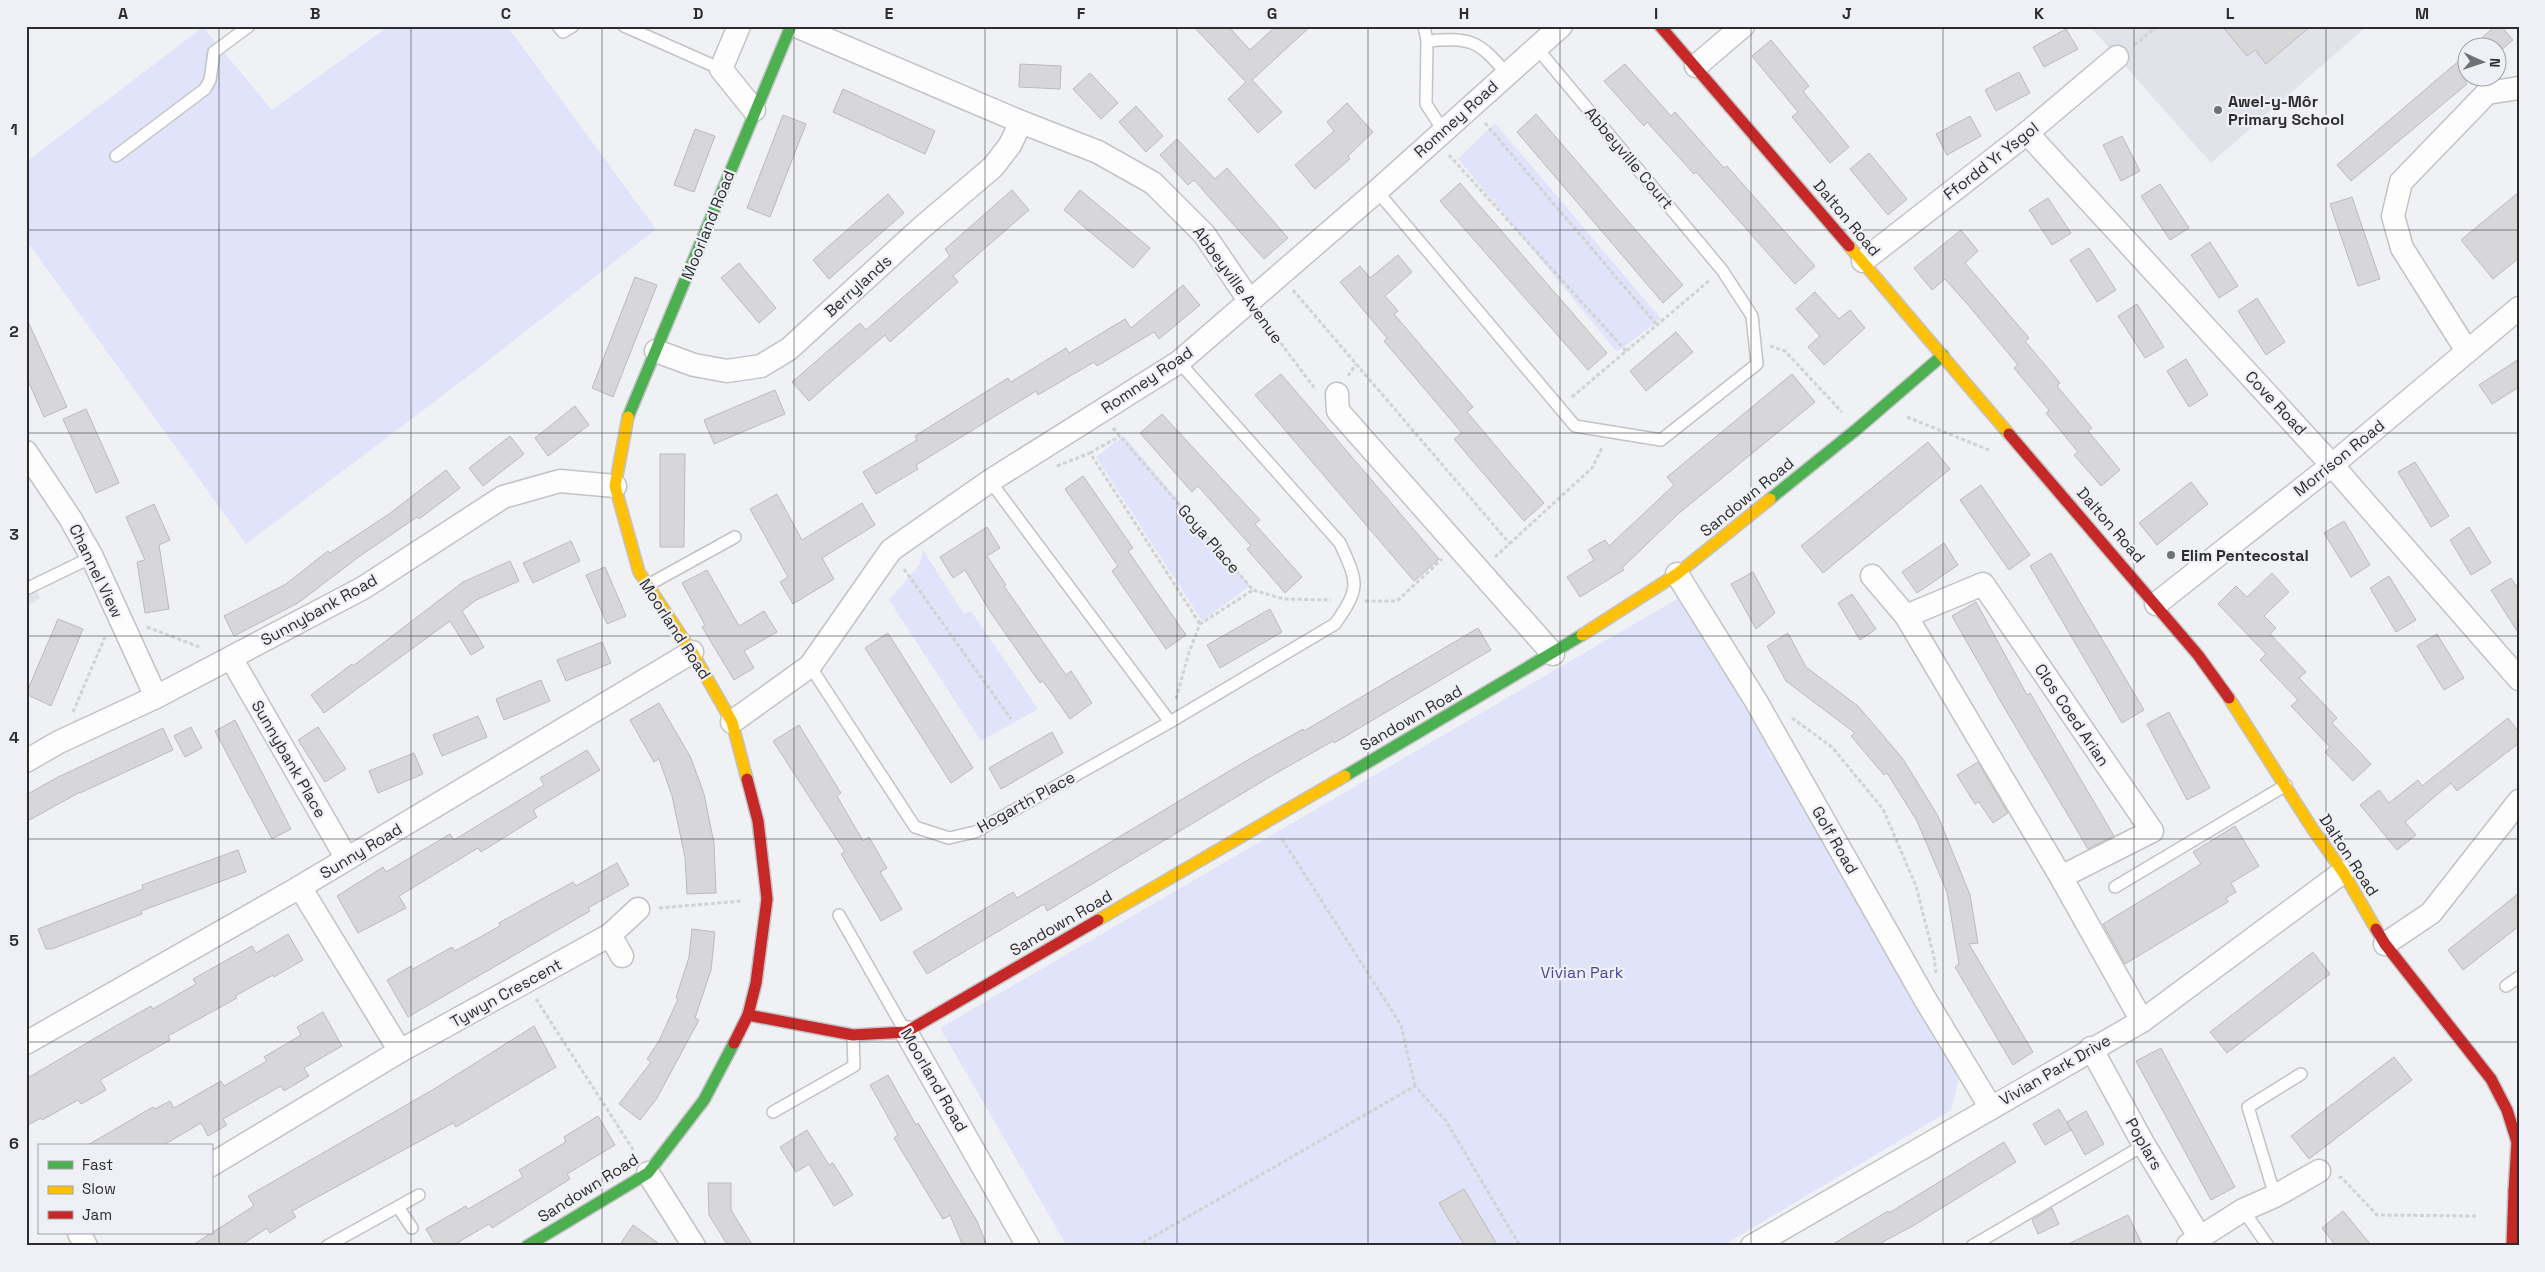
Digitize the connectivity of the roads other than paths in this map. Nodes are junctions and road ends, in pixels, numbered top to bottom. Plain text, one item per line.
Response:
1 (248, 26) edge
2 (558, 26) edge
3 (573, 26) edge
4 (624, 26) edge
5 (739, 26) edge
6 (791, 26) edge
7 (796, 26) edge
8 (1424, 26) edge
9 (1561, 26) edge
10 (1660, 26) edge
11 (1743, 26) edge
12 (1427, 42) junction
13 (1536, 47) junction
14 (2117, 57) road end
15 (1696, 66) junction
16 (721, 69) junction
17 (1506, 73) junction
18 (2519, 88) edge
19 (754, 110) junction
20 (1022, 122) junction
21 (2027, 133) junction
22 (1438, 134) junction
23 (116, 156) dead end
24 (1377, 191) junction
25 (1863, 261) junction
26 (1249, 300) junction
27 (2519, 308) edge
28 (656, 351) junction
29 (2468, 351) junction
30 (1943, 355) junction
31 (1179, 362) junction
32 (1337, 394) road end
33 (26, 452) edge
34 (2332, 465) junction
35 (990, 481) junction
36 (615, 486) junction
37 (734, 537) dead end
38 (92, 557) junction
39 (1677, 574) junction
40 (1872, 576) dead end
41 (648, 585) junction
42 (26, 589) edge
43 (2156, 604) junction
44 (1906, 616) junction
45 (692, 652) junction
46 (1553, 654) junction
47 (231, 658) junction
48 (810, 666) junction
49 (2519, 679) edge
50 (156, 697) junction
51 (732, 722) junction
52 (1170, 722) junction
53 (26, 761) edge
54 (2286, 785) junction
55 (2519, 801) edge
56 (347, 859) junction
57 (2343, 872) junction
58 (2061, 877) junction
59 (300, 887) junction
60 (2115, 887) dead end
61 (638, 909) road end
62 (839, 915) dead end
63 (610, 934) junction
64 (2385, 944) junction
65 (622, 956) dead end
66 (2519, 978) edge
67 (2506, 986) dead end
68 (748, 1015) junction
69 (2142, 1021) junction
70 (906, 1032) junction
71 (853, 1035) junction
72 (26, 1043) edge
73 (2091, 1048) junction
74 (400, 1051) junction
75 (2300, 1074) dead end
76 (2491, 1079) junction
77 (2512, 1091) dead end
78 (1991, 1108) junction
79 (773, 1112) dead end
80 (2144, 1145) junction
81 (212, 1164) edge
82 (2319, 1171) road end
83 (648, 1173) junction
84 (2516, 1186) edge
85 (419, 1194) dead end
86 (2275, 1196) junction
87 (398, 1206) junction
88 (2243, 1210) junction
89 (412, 1228) dead end
90 (2194, 1242) edge
91 (2511, 1244) edge
92 (327, 1246) edge
93 (527, 1246) edge
94 (694, 1246) edge
95 (1028, 1246) edge
96 (1752, 1246) edge
97 (1972, 1246) edge
98 (2268, 1246) edge

1 - 23 lane
2 - 3 lane
4 - 16 lane
5 - 16 street
6 - 19 street, Moorland Road
7 - 20 street, Abbeyville Avenue
8 - 12 lane
9 - 13 street, Romney Road
10 - 15 street, Dalton Road
11 - 15 street
12 - 17 lane
12 - 22 lane
13 - 17 street, Romney Road
13 - 24 lane, Abbeyville Court
14 - 21 street, Ffordd Yr Ysgol
15 - 25 street, Dalton Road
16 - 19 street
17 - 22 street, Romney Road
18 - 29 street
19 - 28 street, Moorland Road
20 - 26 street, Abbeyville Avenue
20 - 28 street, Berrylands
21 - 25 street, Ffordd Yr Ysgol
21 - 34 street, Cove Road
22 - 24 street, Romney Road
24 - 26 street, Romney Road
25 - 30 street, Dalton Road
26 - 31 street, Romney Road
27 - 29 street, Morrison Road
28 - 36 street, Moorland Road
29 - 34 street, Morrison Road
30 - 39 street, Sandown Road
30 - 43 street, Dalton Road
31 - 35 street, Romney Road
31 - 52 lane
32 - 46 street
33 - 38 street, Channel View
34 - 43 street, Morrison Road
34 - 49 street, Cove Road
35 - 48 street, Romney Road
35 - 52 lane
36 - 41 street, Moorland Road
36 - 47 street, Sunnybank Road
37 - 41 lane
38 - 42 lane
38 - 50 street, Channel View
39 - 46 street, Sandown Road
39 - 78 street, Golf Road
40 - 44 street
41 - 45 street, Moorland Road
43 - 54 street, Dalton Road
44 - 58 street
44 - 58 street, Clos Coed Arian
45 - 51 street, Moorland Road
45 - 56 street, Sunny Road
46 - 70 street, Sandown Road
47 - 50 street, Sunnybank Road
47 - 56 street, Sunnybank Place
48 - 51 street, Romney Road
48 - 52 lane, Hogarth Place
50 - 53 street, Sunnybank Road
51 - 68 street, Moorland Road
54 - 57 street, Dalton Road
54 - 60 lane
55 - 64 street
56 - 59 street, Sunny Road
57 - 64 street, Dalton Road
57 - 69 street, Vivian Park Drive
58 - 69 street
59 - 72 street, Sunny Road
59 - 74 street
61 - 63 street, Tywyn Crescent
62 - 70 lane, Moorland Road
63 - 65 street
63 - 74 street, Tywyn Crescent
64 - 76 street, Dalton Road
66 - 67 lane
68 - 71 street, Sandown Road
68 - 83 street, Sandown Road
69 - 73 street, Vivian Park Drive
70 - 71 street, Sandown Road
70 - 95 street, Moorland Road
71 - 79 lane
73 - 78 street, Vivian Park Drive
73 - 80 street, Poplars
74 - 81 street, Tywyn Crescent
75 - 86 lane
76 - 77 street, Dalton Road
76 - 84 street, Dalton Road
78 - 96 street, Vivian Park Drive
80 - 90 street, Poplars
80 - 97 lane
82 - 86 street
83 - 93 street, Sandown Road
83 - 94 street
84 - 91 street, Dalton Road
85 - 87 lane
86 - 88 street
87 - 89 lane
87 - 92 lane
88 - 90 street
88 - 98 lane

